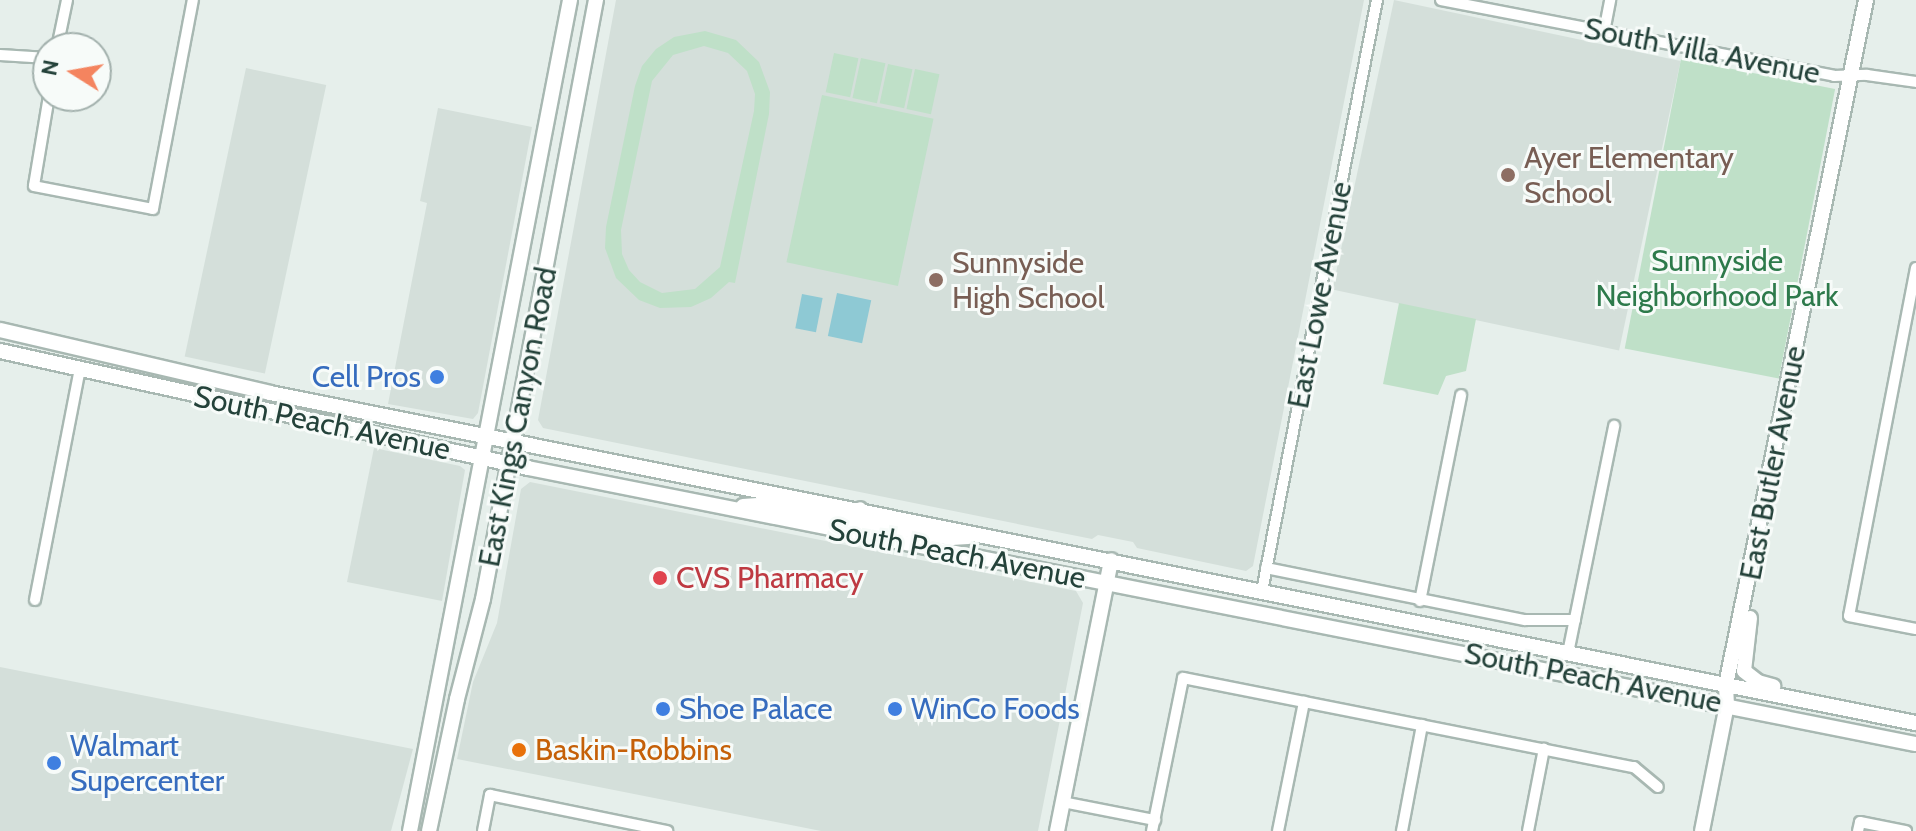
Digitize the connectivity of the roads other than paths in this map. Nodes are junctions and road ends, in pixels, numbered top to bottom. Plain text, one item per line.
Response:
1 (67, 0) edge
2 (193, 0) edge
3 (570, 0) edge
4 (596, 0) edge
5 (1377, 0) edge
6 (1441, 0) edge
7 (1610, 0) edge
8 (1866, 0) edge
9 (60, 32) edge
10 (1604, 32) junction
11 (0, 55) edge
12 (32, 57) edge
13 (1851, 75) junction
14 (1916, 82) edge
15 (46, 112) edge
16 (1916, 268) edge
17 (0, 330) edge
18 (0, 340) edge
19 (51, 343) junction
20 (0, 351) edge
21 (80, 369) junction
22 (203, 378) junction
23 (180, 392) junction
24 (270, 393) junction
25 (1461, 395) dead end
26 (1614, 426) dead end
27 (487, 435) junction
28 (514, 441) junction
29 (483, 458) junction
30 (510, 464) junction
31 (723, 507) junction
32 (860, 509) junction
33 (854, 533) junction
34 (992, 536) junction
35 (1111, 560) junction
36 (1266, 568) junction
37 (1106, 584) junction
38 (1748, 586) junction
39 (1262, 591) junction
40 (1183, 598) junction
41 (35, 600) dead end
42 (1420, 601) junction
43 (1575, 620) junction
44 (1916, 629) edge
45 (1568, 653) junction
46 (1726, 685) junction
47 (1304, 702) junction
48 (1819, 703) junction
49 (1727, 705) junction
50 (1916, 723) edge
51 (1422, 725) junction
52 (1916, 744) edge
53 (1544, 749) junction
54 (1658, 787) dead end
55 (1063, 802) junction
56 (1154, 825) edge
57 (1859, 826) edge
58 (410, 831) edge
59 (429, 831) edge
60 (483, 831) edge
61 (667, 831) edge
62 (1057, 831) edge
63 (1278, 831) edge
64 (1402, 831) edge
65 (1528, 831) edge
66 (1702, 831) edge
67 (1906, 831) edge

1 - 9 street
2 - 15 street
3 - 27 main road, East Kings Canyon Road
4 - 28 main road, East Kings Canyon Road
5 - 36 street, East Lowe Avenue
6 - 10 street, South Villa Avenue
7 - 10 street
8 - 13 main road, East Butler Avenue
10 - 13 street, South Villa Avenue
11 - 12 street
13 - 14 street, South Villa Avenue
13 - 38 main road, East Butler Avenue
16 - 44 street
17 - 19 main road, South Peach Avenue
18 - 19 main road
19 - 22 main road, South Peach Avenue
20 - 21 main road, South Peach Avenue
21 - 22 main road
21 - 23 main road, South Peach Avenue
21 - 41 street
22 - 24 main road, South Peach Avenue
23 - 24 main road
23 - 29 main road, South Peach Avenue
24 - 27 main road, South Peach Avenue
25 - 42 street
26 - 43 street
27 - 28 main road, South Peach Avenue
27 - 29 main road, East Kings Canyon Road
28 - 30 main road, East Kings Canyon Road
28 - 32 main road, South Peach Avenue
29 - 30 main road, South Peach Avenue
29 - 58 main road, East Kings Canyon Road
30 - 31 main road, South Peach Avenue
30 - 59 main road, East Kings Canyon Road
31 - 32 main road
31 - 33 main road, South Peach Avenue
32 - 34 main road, South Peach Avenue
33 - 34 main road
33 - 37 main road, South Peach Avenue
34 - 35 main road, South Peach Avenue
35 - 37 main road
35 - 39 main road, South Peach Avenue
36 - 39 street, East Lowe Avenue
36 - 42 street, South Peach Avenue
37 - 40 main road, South Peach Avenue
37 - 55 main road
38 - 46 main road, East Butler Avenue
38 - 48 main road
39 - 40 main road
39 - 45 main road, South Peach Avenue
40 - 49 main road, South Peach Avenue
42 - 43 street, South Peach Avenue
43 - 45 street
45 - 46 main road, South Peach Avenue
46 - 48 main road, South Peach Avenue
46 - 49 main road, East Butler Avenue
47 - 51 street
47 - 56 street
47 - 63 street
48 - 50 main road, South Peach Avenue
49 - 52 main road, South Peach Avenue
49 - 66 main road, East Butler Avenue
51 - 53 street
51 - 64 street
53 - 54 street
53 - 65 street
55 - 56 street
55 - 62 main road
57 - 67 street
60 - 61 street

